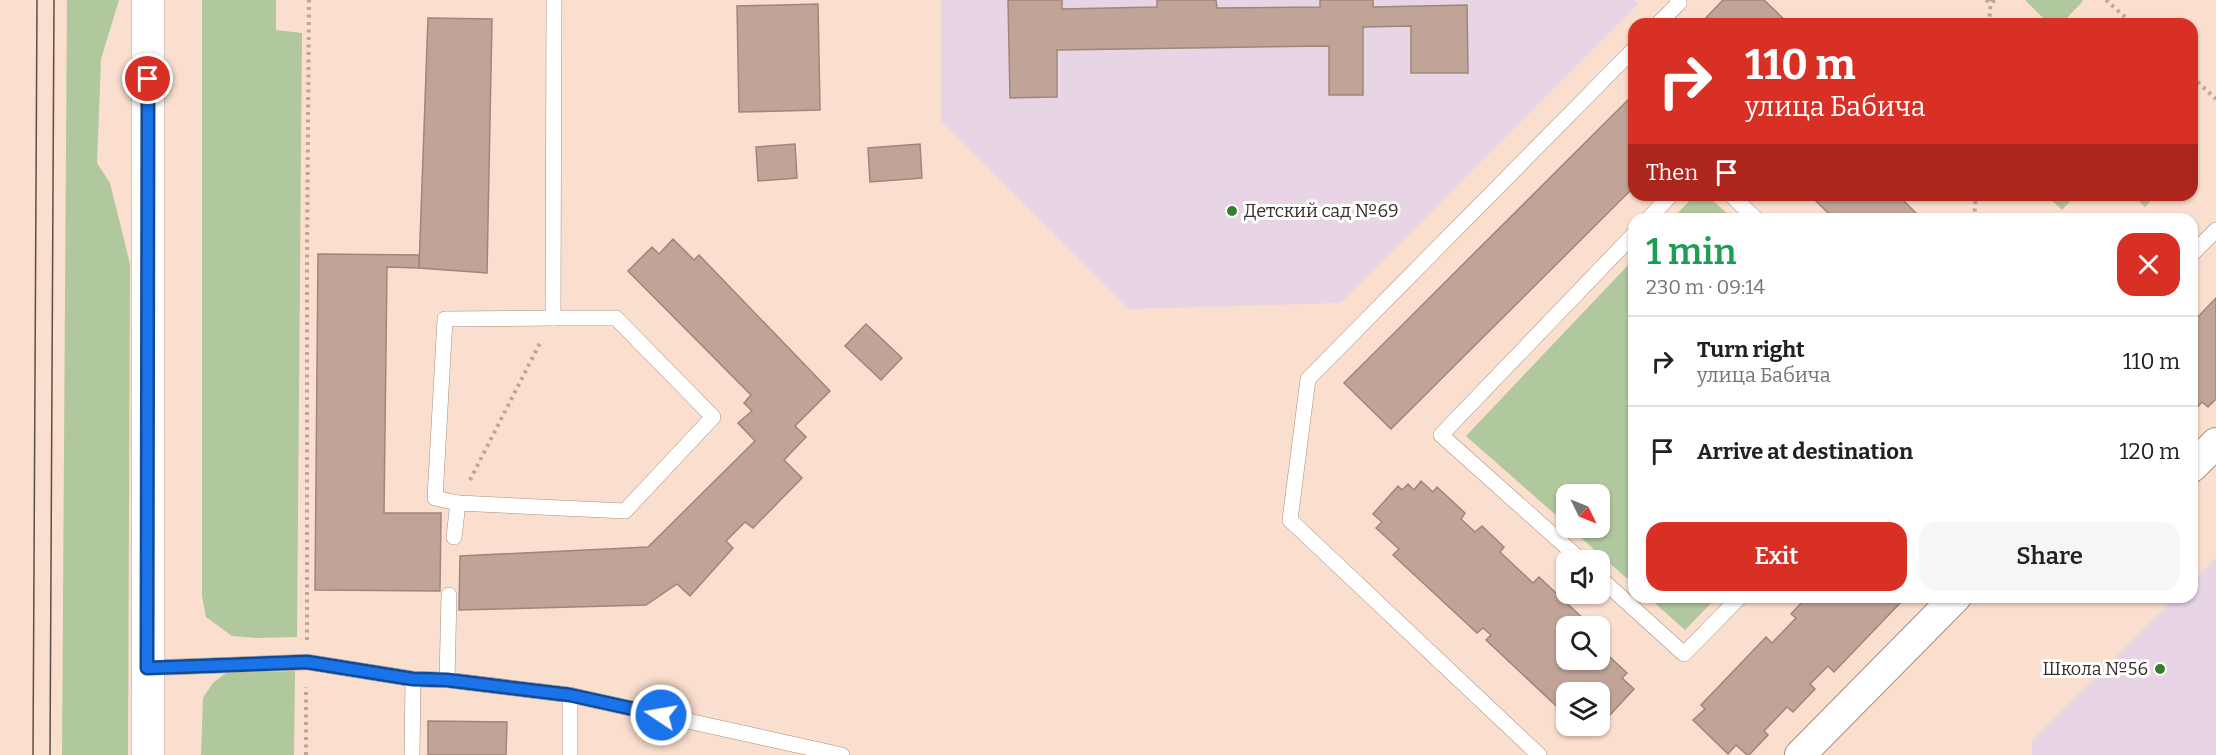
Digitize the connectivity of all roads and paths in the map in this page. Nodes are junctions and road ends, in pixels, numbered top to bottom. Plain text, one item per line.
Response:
1 (148, 0) edge
2 (309, 0) edge
3 (554, 0) edge
4 (1677, 0) edge
5 (2106, 0) edge
6 (1991, 1) edge
7 (1664, 18) edge
8 (1990, 18) edge
9 (2126, 18) edge
10 (1628, 55) edge
11 (2198, 82) edge
12 (2216, 99) edge
13 (1665, 201) edge
14 (1737, 201) edge
15 (1654, 213) edge
16 (1750, 213) edge
17 (2216, 230) edge
18 (1628, 240) edge
19 (2198, 248) edge
20 (553, 318) junction
21 (2216, 443) edge
22 (2198, 460) edge
23 (458, 503) junction
24 (454, 537) dead end
25 (1570, 550) edge
26 (1610, 587) edge
27 (449, 595) dead end
28 (1734, 603) edge
29 (1950, 603) edge
30 (307, 662) junction
31 (147, 668) junction
32 (413, 679) junction
33 (447, 680) junction
34 (570, 695) junction
35 (148, 755) edge
36 (306, 755) edge
37 (412, 755) edge
38 (570, 755) edge
39 (842, 755) edge
40 (1539, 755) edge
41 (1800, 755) edge

1 - 31 street
2 - 30 path
3 - 20 lane
4 - 7 lane
5 - 9 path
6 - 8 path
10 - 40 lane
11 - 12 path
13 - 15 lane
14 - 16 lane
17 - 19 lane
18 - 25 lane
20 - 23 path
20 - 23 lane
20 - 23 lane
21 - 22 street
23 - 24 lane
26 - 28 lane
27 - 33 lane
29 - 41 street
30 - 31 lane
30 - 32 lane
30 - 36 path
31 - 35 street
32 - 33 lane
32 - 37 lane
33 - 34 lane
34 - 38 lane
34 - 39 lane

